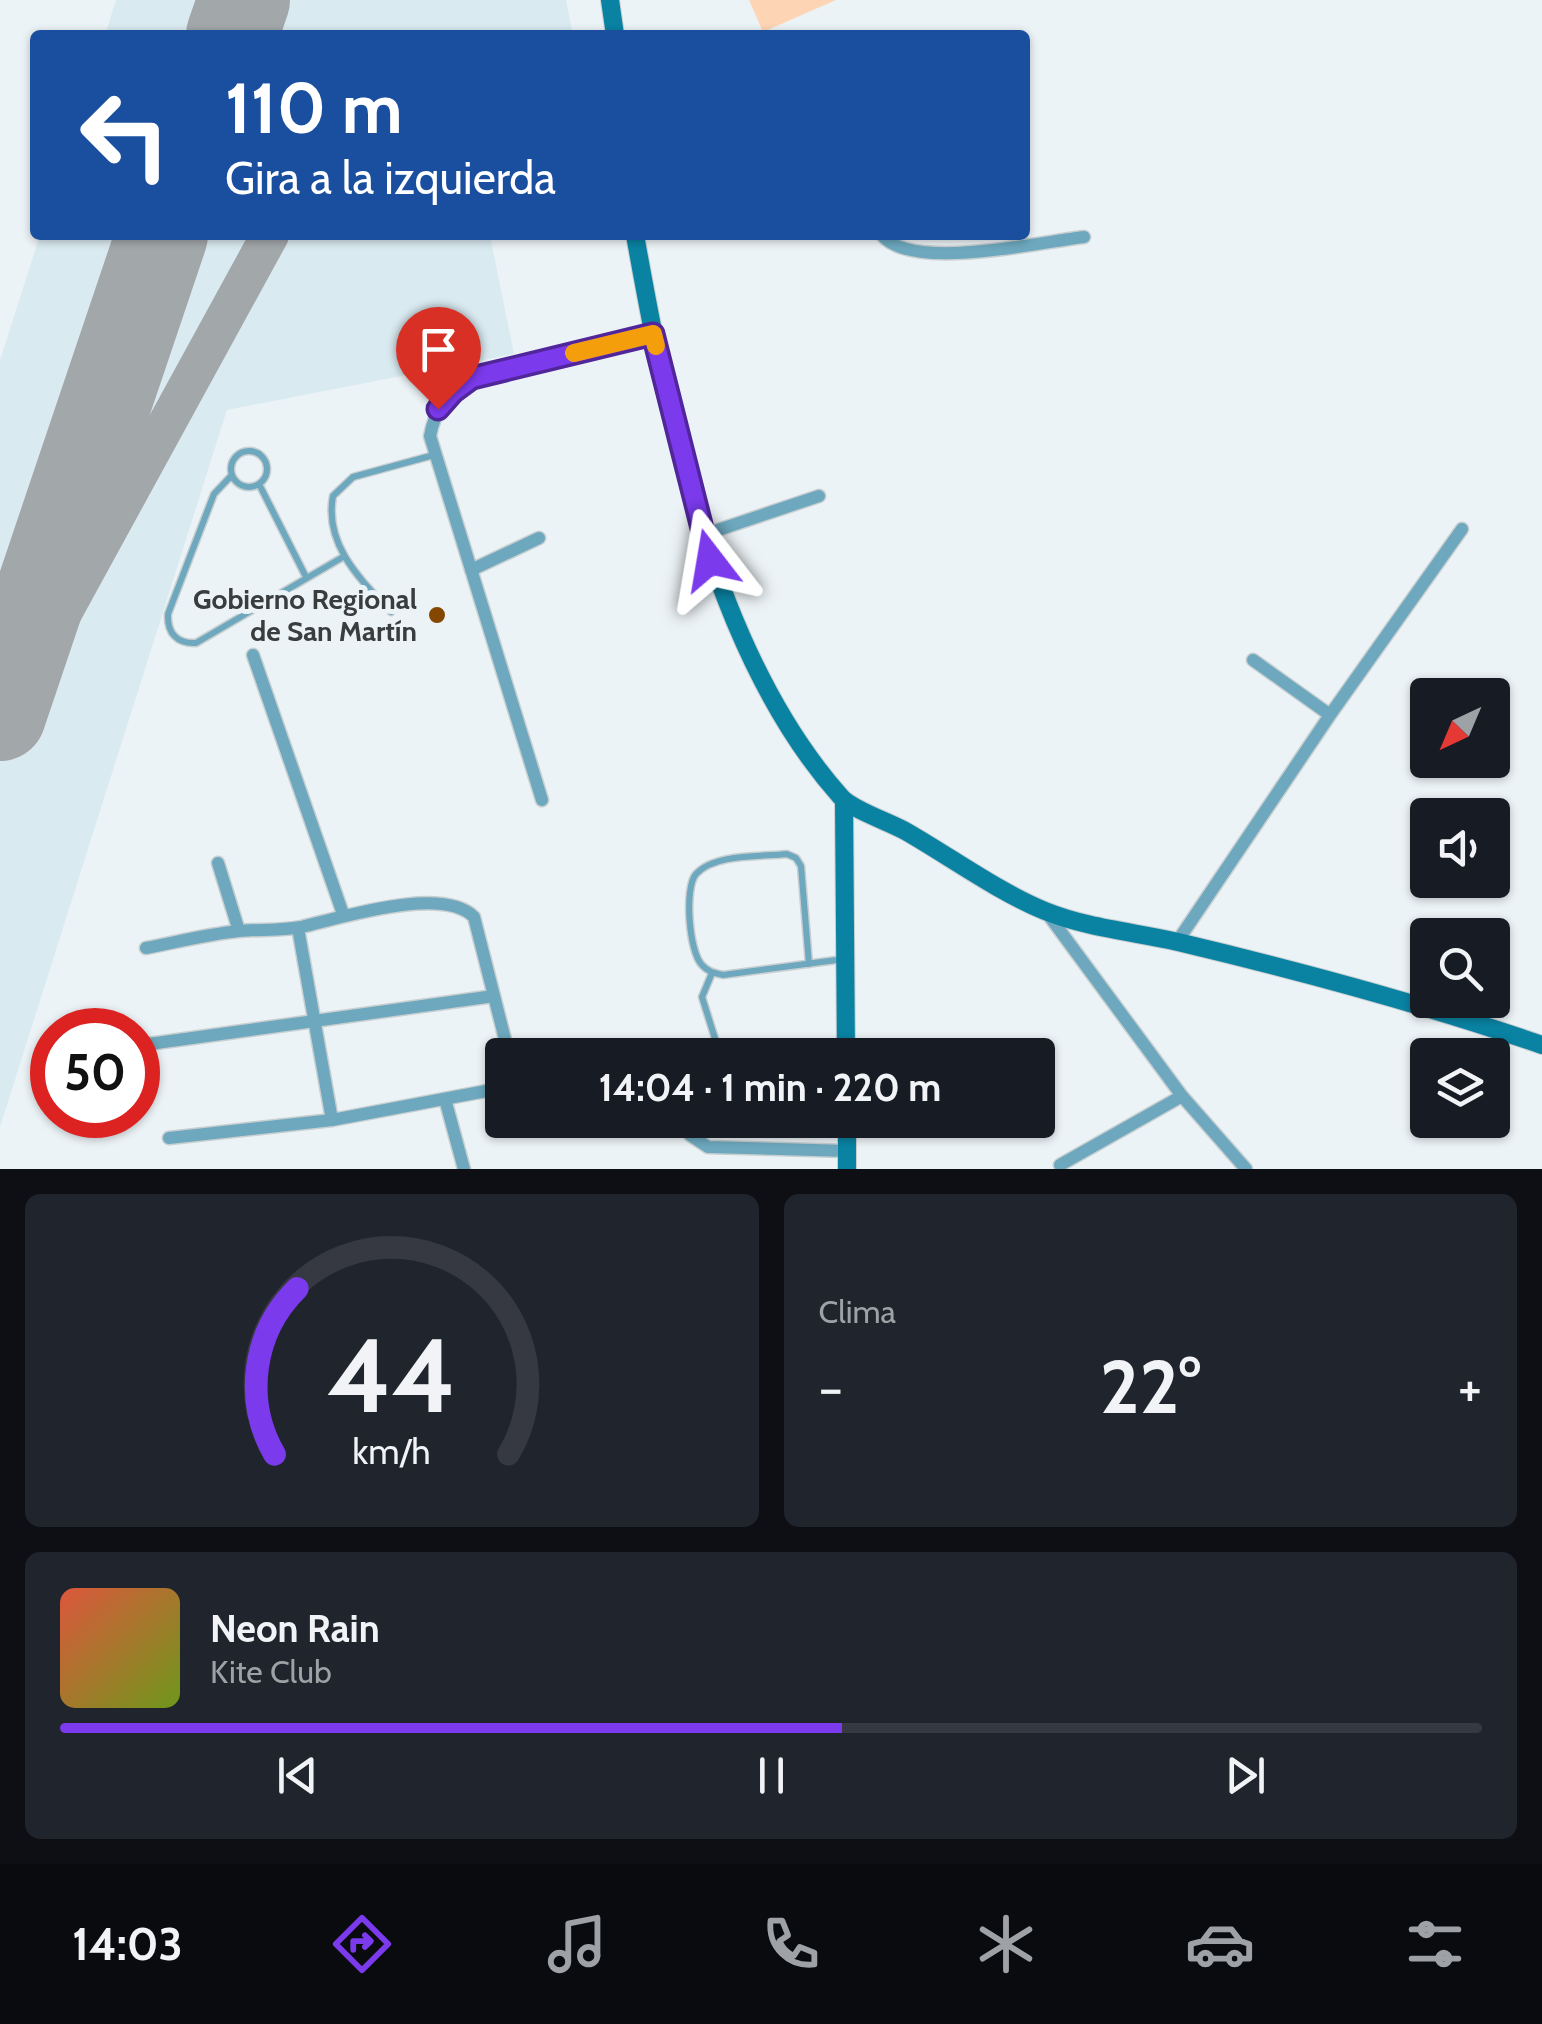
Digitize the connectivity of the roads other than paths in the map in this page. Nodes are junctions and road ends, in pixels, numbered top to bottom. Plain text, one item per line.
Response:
1 (610, 0) edge
2 (613, 30) edge
3 (1084, 236) dead end
4 (636, 240) edge
5 (889, 240) edge
6 (653, 334) junction
7 (436, 455) junction
8 (232, 476) junction
9 (259, 484) junction
10 (818, 496) dead end
11 (1462, 528) dead end
12 (703, 534) junction
13 (539, 538) dead end
14 (343, 557) junction
15 (471, 570) junction
16 (306, 577) junction
17 (391, 612) dead end
18 (253, 655) dead end
19 (1253, 660) dead end
20 (1330, 715) junction
21 (542, 800) dead end
22 (844, 801) junction
23 (218, 863) dead end
24 (1046, 911) junction
25 (343, 914) junction
26 (298, 928) junction
27 (239, 931) junction
28 (1177, 942) junction
29 (146, 948) dead end
30 (845, 959) junction
31 (808, 964) junction
32 (712, 973) junction
33 (494, 996) junction
34 (315, 1022) junction
35 (505, 1038) edge
36 (715, 1038) edge
37 (846, 1038) edge
38 (160, 1043) edge
39 (1542, 1045) edge
40 (485, 1091) edge
41 (1182, 1096) junction
42 (445, 1099) junction
43 (332, 1120) junction
44 (170, 1138) dead end
45 (694, 1138) edge
46 (847, 1160) edge
47 (1060, 1165) dead end
48 (464, 1169) edge
49 (1246, 1169) edge

1 - 2 main road
3 - 5 street
4 - 6 main road
6 - 7 street
6 - 12 main road
7 - 14 lane
7 - 15 street
8 - 9 lane
8 - 9 lane
8 - 16 lane
9 - 16 lane
10 - 12 street
11 - 20 street
12 - 22 main road
13 - 15 street
14 - 16 lane
14 - 17 lane
15 - 21 street
18 - 25 street
19 - 20 street
20 - 28 street
22 - 24 main road
22 - 30 main road
23 - 27 street
24 - 28 main road
24 - 41 street
25 - 26 street
25 - 33 street
26 - 27 street
26 - 34 street
27 - 29 street
28 - 39 main road
30 - 31 lane
30 - 37 main road
31 - 32 lane
31 - 32 lane
32 - 36 lane
33 - 34 street
33 - 35 street
34 - 38 street
34 - 43 street
40 - 42 street
41 - 47 street
41 - 49 street
42 - 43 street
42 - 48 street
43 - 44 street
45 - 46 street

